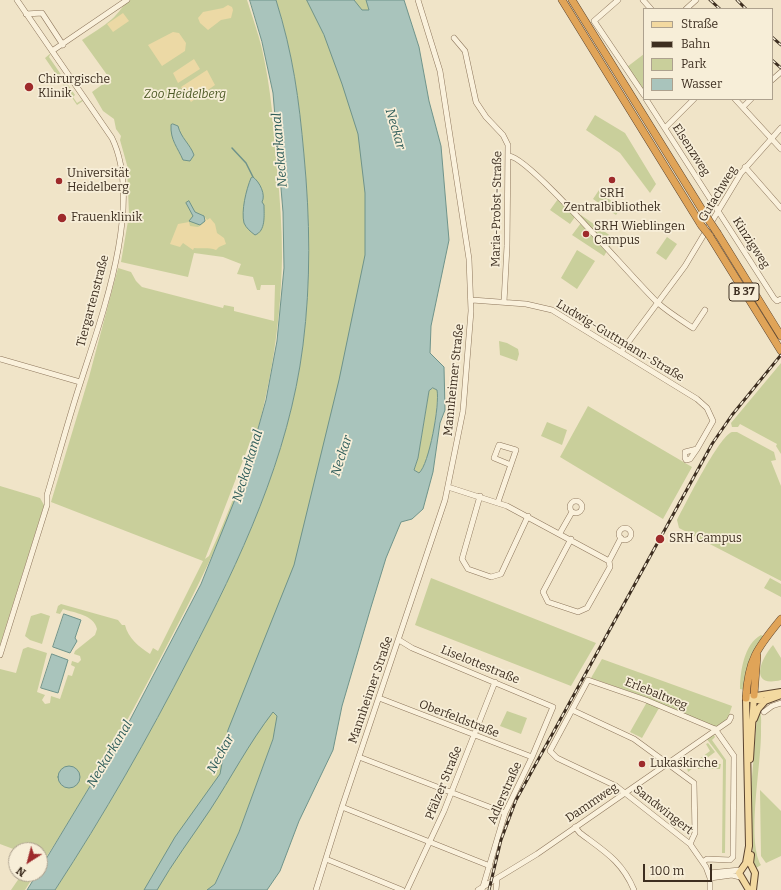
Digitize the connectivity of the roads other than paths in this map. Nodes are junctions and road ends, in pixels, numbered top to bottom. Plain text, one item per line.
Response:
1 (17, 0) edge
2 (127, 0) edge
3 (418, 0) edge
4 (562, 0) edge
5 (572, 0) edge
6 (618, 0) edge
7 (643, 0) edge
8 (696, 0) edge
9 (650, 8) edge
10 (687, 8) edge
11 (26, 14) junction
12 (454, 38) dead end
13 (63, 45) junction
14 (52, 51) junction
15 (781, 72) edge
16 (773, 79) edge
17 (643, 94) edge
18 (647, 100) edge
19 (693, 100) edge
20 (736, 100) edge
21 (750, 100) edge
22 (742, 107) junction
23 (665, 128) junction
24 (781, 128) edge
25 (771, 139) junction
26 (781, 149) edge
27 (509, 156) junction
28 (745, 167) junction
29 (781, 208) edge
30 (718, 211) junction
31 (781, 299) edge
32 (472, 300) junction
33 (504, 302) junction
34 (658, 303) junction
35 (705, 310) dead end
36 (781, 336) edge
37 (780, 349) edge
38 (621, 352) junction
39 (0, 359) edge
40 (80, 382) junction
41 (697, 449) dead end
42 (512, 465) junction
43 (448, 487) junction
44 (480, 496) junction
45 (498, 502) junction
46 (572, 512) dead end
47 (528, 516) junction
48 (560, 533) junction
49 (621, 538) dead end
50 (572, 539) junction
51 (609, 561) junction
52 (781, 620) edge
53 (399, 640) junction
54 (758, 651) junction
55 (0, 655) edge
56 (495, 682) junction
57 (754, 683) junction
58 (768, 693) junction
59 (781, 693) edge
60 (379, 698) junction
61 (751, 698) junction
62 (765, 701) junction
63 (781, 703) edge
64 (553, 707) joint
65 (572, 710) junction
66 (764, 712) dead end
67 (731, 717) dead end
68 (752, 726) junction
69 (715, 729) junction
70 (475, 735) junction
71 (359, 757) junction
72 (532, 757) junction
73 (667, 764) junction
74 (452, 793) junction
75 (624, 793) junction
76 (748, 796) junction
77 (342, 807) junction
78 (504, 813) junction
79 (575, 827) junction
80 (430, 842) junction
81 (690, 844) junction
82 (748, 846) junction
83 (326, 858) junction
84 (704, 861) junction
85 (490, 866) junction
86 (752, 867) junction
87 (742, 868) junction
88 (709, 875) junction
89 (743, 879) junction
90 (753, 879) junction
91 (497, 880) junction
92 (481, 889) edge
93 (316, 890) edge
94 (402, 890) edge
95 (407, 890) edge
96 (496, 890) edge
97 (634, 890) edge
98 (710, 890) edge
99 (749, 890) edge
100 (753, 890) edge

1 - 11 street, Tiergartenstraße
2 - 13 street
3 - 32 street, Mannheimer Straße
4 - 37 highway, B 37, bridge
5 - 36 highway, B 37, bridge
6 - 17 street
7 - 9 street
8 - 10 street
11 - 13 street
11 - 14 street, Tiergartenstraße
12 - 27 street, Maria-Probst-Straße
13 - 14 street
14 - 40 street, Tiergartenstraße
15 - 16 street
18 - 23 street, Elsenzweg
19 - 23 street
20 - 22 street
21 - 22 street
22 - 25 street
23 - 30 street, Elsenzweg
24 - 25 street, Gutachweg
25 - 26 street
25 - 28 street, Gutachweg
27 - 33 street, Maria-Probst-Straße
27 - 34 street
28 - 29 street
28 - 30 street, Gutachweg
30 - 31 street, Kinzigweg
30 - 34 street, Gutachweg
32 - 33 street, Ludwig-Guttmann-Straße
32 - 43 street, Mannheimer Straße
33 - 38 street, Ludwig-Guttmann-Straße
34 - 35 street
34 - 38 street, Gutachweg
38 - 41 street, Ludwig-Guttmann-Straße
39 - 40 street
40 - 55 street, Tiergartenstraße
42 - 42 street
42 - 45 street
43 - 44 street
43 - 53 street, Mannheimer Straße
44 - 45 street
44 - 47 street
45 - 47 street
46 - 48 street
47 - 48 street
48 - 50 street
49 - 51 street
50 - 51 street
50 - 51 street
52 - 54 highway
53 - 56 street, Liselottestraße
53 - 60 street, Mannheimer Straße
54 - 57 highway
54 - 61 highway
56 - 64 street, Liselottestraße
56 - 70 street, Pfälzer Straße
57 - 58 main road
57 - 61 highway
58 - 59 main road
58 - 61 main road
59 - 62 main road
60 - 70 street, Oberfeldstraße
60 - 71 street, Mannheimer Straße
61 - 62 main road
61 - 68 main road
61 - 76 main road
62 - 68 main road
63 - 66 street
64 - 72 street, Adlerstraße
65 - 69 street, Erlebaltweg
65 - 73 street
65 - 75 street, Sandwingert
67 - 69 street, Dammweg
68 - 76 main road
69 - 73 street, Dammweg
69 - 84 street
70 - 72 street, Oberfeldstraße
70 - 74 street, Pfälzer Straße
71 - 74 street
71 - 77 street, Mannheimer Straße
72 - 78 street, Adlerstraße
73 - 75 street, Dammweg
73 - 81 street
74 - 78 street
74 - 80 street, Pfälzer Straße
75 - 79 street, Dammweg
75 - 81 street, Sandwingert
76 - 82 main road
77 - 80 street
77 - 83 street, Mannheimer Straße
78 - 85 street, Adlerstraße
79 - 91 street, Dammweg
79 - 97 street
80 - 85 street
80 - 95 street, Pfälzer Straße
81 - 84 street, Sandwingert
82 - 86 main road
82 - 87 main road
83 - 93 street, Mannheimer Straße
83 - 94 street
84 - 88 street, Sandwingert
85 - 92 street, Adlerstraße
86 - 87 main road
86 - 90 main road
87 - 88 street
87 - 89 main road
88 - 89 street
88 - 98 street, Sandwingert
89 - 90 main road
89 - 99 main road
90 - 100 main road
91 - 92 street, Dammweg
91 - 96 street

